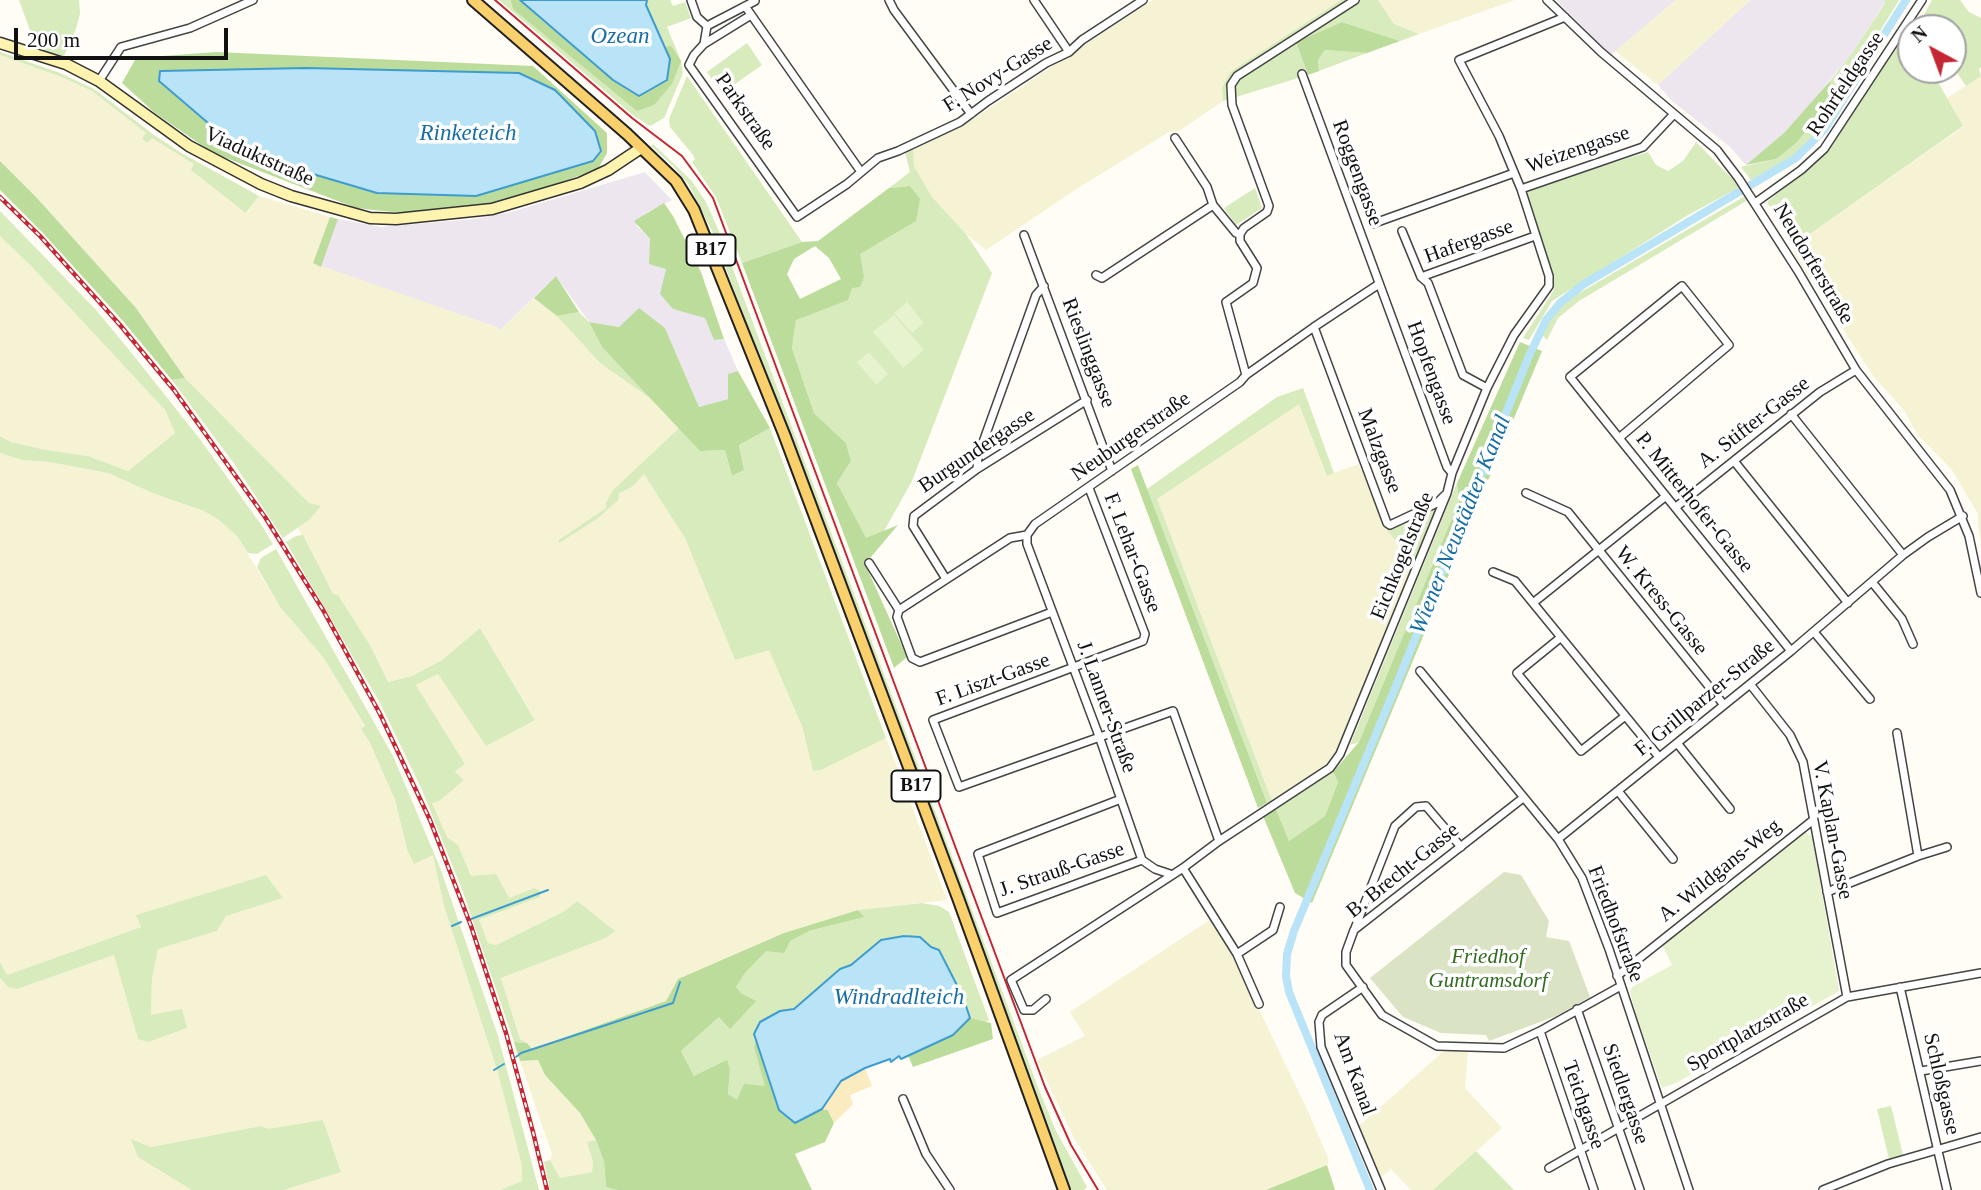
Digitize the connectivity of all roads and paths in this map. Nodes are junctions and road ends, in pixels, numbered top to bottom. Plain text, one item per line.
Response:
1 (253, 0) edge
2 (473, 0) edge
3 (691, 0) edge
4 (889, 0) edge
5 (1034, 0) edge
6 (1143, 0) edge
7 (1355, 0) edge
8 (1547, 0) edge
9 (1922, 0) edge
10 (755, 1) edge
11 (745, 6) junction
12 (751, 15) junction
13 (1565, 18) junction
14 (707, 26) junction
15 (0, 43) edge
16 (704, 44) junction
17 (1069, 51) junction
18 (1302, 74) dead end
19 (99, 81) junction
20 (971, 114) junction
21 (1674, 114) junction
22 (1175, 138) dead end
23 (641, 148) junction
24 (861, 172) junction
25 (1514, 173) junction
26 (1521, 189) junction
27 (1754, 202) junction
28 (1213, 205) junction
29 (797, 217) joint
30 (1372, 224) dead end
31 (1402, 231) dead end
32 (1240, 234) junction
33 (1024, 235) dead end
34 (1535, 236) junction
35 (1096, 275) dead end
36 (1421, 277) junction
37 (1379, 284) junction
38 (1044, 286) junction
39 (1314, 327) junction
40 (1856, 370) junction
41 (1246, 375) junction
42 (1487, 388) junction
43 (1087, 400) junction
44 (1791, 414) junction
45 (1619, 438) junction
46 (1734, 461) junction
47 (977, 468) junction
48 (1112, 471) junction
49 (1452, 473) junction
50 (1088, 488) junction
51 (1526, 492) dead end
52 (1447, 493) junction
53 (1666, 496) junction
54 (1676, 507) junction
55 (1963, 516) junction
56 (1027, 535) junction
57 (1598, 551) junction
58 (1903, 555) junction
59 (869, 563) dead end
60 (1493, 572) dead end
61 (946, 579) junction
62 (1872, 582) junction
63 (1981, 593) edge
64 (1533, 603) junction
65 (1848, 603) junction
66 (899, 610) junction
67 (1052, 612) junction
68 (1814, 632) junction
69 (1560, 638) junction
70 (1913, 644) dead end
71 (1791, 651) junction
72 (1074, 668) junction
73 (1420, 671) dead end
74 (1750, 684) junction
75 (1870, 699) dead end
76 (1724, 705) junction
77 (1624, 717) junction
78 (1897, 733) dead end
79 (1099, 736) junction
80 (1677, 743) junction
81 (1659, 757) junction
82 (1618, 791) junction
83 (1523, 798) junction
84 (1121, 799) junction
85 (1731, 809) dead end
86 (1812, 821) junction
87 (1558, 839) junction
88 (1219, 841) junction
89 (1461, 847) junction
90 (1947, 847) dead end
91 (1919, 856) junction
92 (1673, 859) dead end
93 (1142, 860) junction
94 (1183, 868) junction
95 (1170, 874) junction
96 (1827, 892) junction
97 (1280, 907) dead end
98 (1354, 930) junction
99 (1237, 954) junction
100 (1981, 973) edge
101 (1618, 976) junction
102 (1620, 985) junction
103 (1363, 987) junction
104 (1900, 987) junction
105 (1847, 997) junction
106 (1046, 999) dead end
107 (1259, 1004) dead end
108 (1577, 1009) junction
109 (1540, 1031) junction
110 (1981, 1061) edge
111 (1920, 1071) junction
112 (903, 1099) dead end
113 (1660, 1104) junction
114 (1618, 1127) junction
115 (1981, 1137) edge
116 (1937, 1148) junction
117 (1580, 1149) junction
118 (1549, 1168) dead end
119 (950, 1190) edge
120 (1063, 1190) edge
121 (1381, 1190) edge
122 (1594, 1190) edge
123 (1640, 1190) edge
124 (1689, 1190) edge
125 (1823, 1190) edge
126 (1947, 1190) edge

1 - 19 street
2 - 23 main road, B17
3 - 14 street
4 - 20 street
5 - 17 street
6 - 17 street, F. Novy-Gasse
7 - 32 street
8 - 13 street, Neudorferstraße
9 - 27 street, Rohrfeldgasse
10 - 11 street
11 - 12 street
11 - 14 street
12 - 16 street
12 - 24 street
13 - 21 street, Neudorferstraße
13 - 25 street, Eichkogelstraße
14 - 16 street, Parkstraße
15 - 19 street, Viaduktstraße
16 - 29 street, Parkstraße
17 - 20 street, F. Novy-Gasse
18 - 37 street, Roggengasse
19 - 23 street, Viaduktstraße
20 - 24 street, F. Novy-Gasse
21 - 26 street, Weizengasse
21 - 27 street, Neudorferstraße
22 - 28 street
23 - 120 main road, B17
24 - 29 street, F. Novy-Gasse
25 - 26 street, Eichkogelstraße
25 - 30 street
26 - 34 street, Eichkogelstraße
27 - 40 street, Neudorferstraße
28 - 32 street
28 - 35 street
31 - 36 street
32 - 41 street
33 - 38 street, Rieslinggasse
34 - 36 street, Hafergasse
34 - 42 street, Eichkogelstraße
36 - 42 street, Hafergasse
37 - 39 street, Neuburgerstraße
37 - 49 street, Hopfengasse
38 - 43 street, Rieslinggasse
38 - 47 street, Rieslinggasse
39 - 41 street, Neuburgerstraße
39 - 52 street, Malzgasse
40 - 44 street, A. Stifter-Gasse
40 - 55 street, Neudorferstraße
41 - 48 street, Neuburgerstraße
42 - 49 street, Eichkogelstraße
43 - 47 street, Burgundergasse
43 - 48 street, Rieslinggasse
44 - 46 street, A. Stifter-Gasse
44 - 58 street
45 - 45 street, P. Mitterhofer-Gasse
45 - 53 street, P. Mitterhofer-Gasse
46 - 54 street, A. Stifter-Gasse
46 - 65 street
47 - 61 street, Burgundergasse
48 - 50 street, Neuburgerstraße
49 - 52 street, Eichkogelstraße
50 - 56 street, Neuburgerstraße
50 - 72 street, F. Lehar-Gasse
51 - 57 street, W. Kress-Gasse
52 - 88 street, Eichkogelstraße
53 - 54 street, P. Mitterhofer-Gasse
53 - 57 street
54 - 71 street, P. Mitterhofer-Gasse
55 - 58 street, F. Grillparzer-Straße
55 - 63 street, Neudorferstraße
56 - 61 street, Neuburgerstraße
56 - 67 street, J. Lanner-Straße
57 - 64 street
57 - 76 street, W. Kress-Gasse
58 - 62 street, F. Grillparzer-Straße
59 - 66 street
60 - 64 street
61 - 66 street, Neuburgerstraße
62 - 65 street, F. Grillparzer-Straße
62 - 70 street
64 - 69 street
65 - 68 street, F. Grillparzer-Straße
66 - 67 street
67 - 72 street, J. Lanner-Straße
68 - 71 street, F. Grillparzer-Straße
68 - 75 street
69 - 77 street
69 - 77 street
71 - 74 street, F. Grillparzer-Straße
72 - 79 street, J. Lanner-Straße
72 - 79 street, F. Liszt-Gasse
73 - 83 street, Friedhofstraße
74 - 76 street, F. Grillparzer-Straße
74 - 86 street, V. Kaplan-Gasse
76 - 80 street, F. Grillparzer-Straße
77 - 81 street
78 - 91 street
79 - 84 street, J. Lanner-Straße
79 - 88 street
80 - 81 street, F. Grillparzer-Straße
80 - 85 street
81 - 82 street, F. Grillparzer-Straße
82 - 87 street, F. Grillparzer-Straße
82 - 92 street
83 - 87 street, Friedhofstraße
83 - 89 street, B. Brecht-Gasse
84 - 93 street, J. Lanner-Straße
84 - 93 street, J. Strauß-Gasse
86 - 96 street, V. Kaplan-Gasse
86 - 101 street, A. Wildgans-Weg
87 - 101 street, Friedhofstraße
88 - 94 street, Eichkogelstraße
89 - 98 street, B. Brecht-Gasse
89 - 98 street
90 - 91 street
91 - 96 street
93 - 95 street
94 - 95 street, Eichkogelstraße
94 - 99 street
95 - 106 street, Eichkogelstraße
96 - 105 street, V. Kaplan-Gasse
97 - 99 street
98 - 103 street, B. Brecht-Gasse
99 - 107 street
100 - 104 street, Sportplatzstraße
101 - 102 street, Friedhofstraße
102 - 108 street
102 - 113 street, Friedhofstraße
103 - 109 street
103 - 121 street, Am Kanal
104 - 105 street, Sportplatzstraße
104 - 111 street, Schloßgasse
105 - 113 street, Sportplatzstraße
108 - 109 street
108 - 114 street, Siedlergasse
109 - 117 street, Teichgasse
110 - 111 street
111 - 116 street, Schloßgasse
112 - 119 street
113 - 114 street, Sportplatzstraße
113 - 124 street, Friedhofstraße
114 - 117 street, Sportplatzstraße
114 - 123 street, Siedlergasse
115 - 116 street
116 - 125 street
116 - 126 street, Schloßgasse
117 - 118 street, Sportplatzstraße
117 - 122 street, Teichgasse

